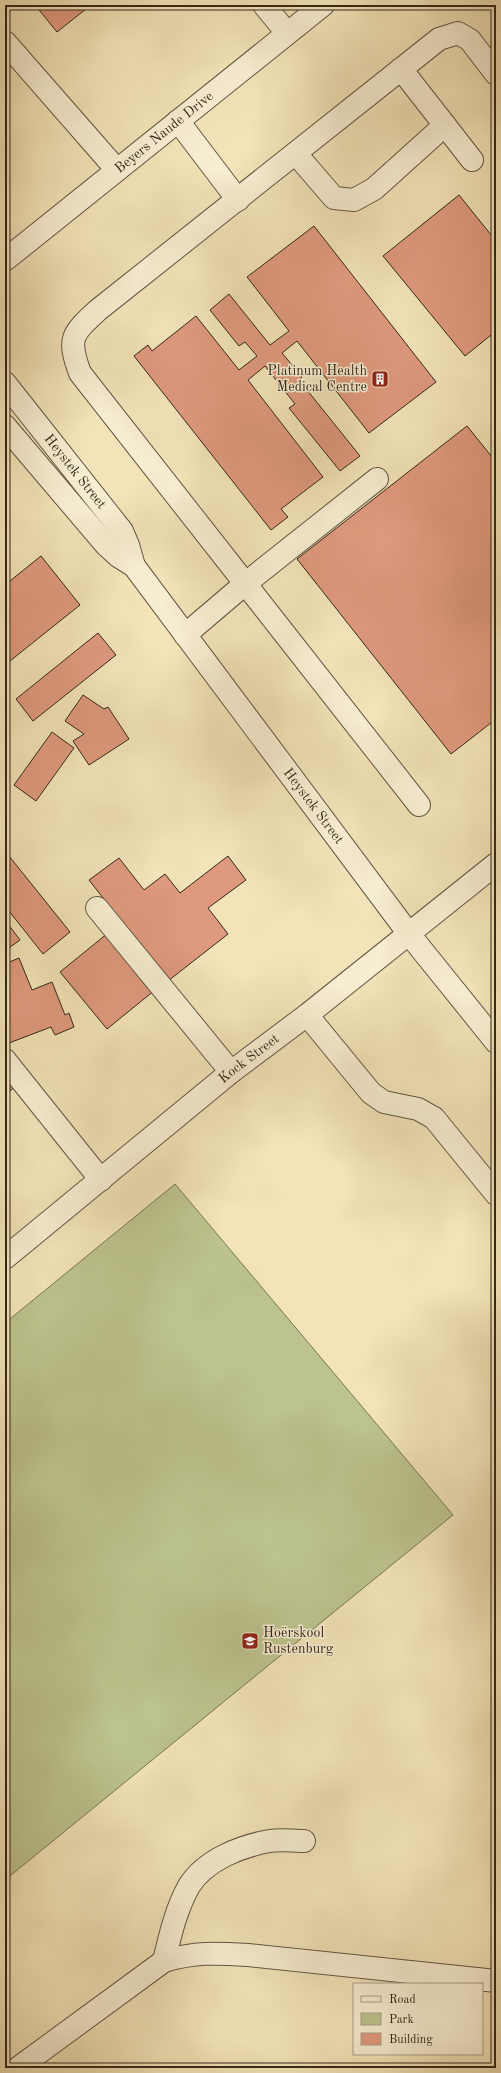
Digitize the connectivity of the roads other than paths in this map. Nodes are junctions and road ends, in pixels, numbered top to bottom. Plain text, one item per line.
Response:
1 (264, 5) edge
2 (323, 5) edge
3 (287, 34) junction
4 (5, 42) edge
5 (401, 69) junction
6 (496, 74) edge
7 (178, 121) junction
8 (445, 125) junction
9 (296, 154) junction
10 (472, 160) dead end
11 (117, 170) junction
12 (238, 200) junction
13 (5, 260) edge
14 (5, 383) edge
15 (5, 426) edge
16 (377, 479) dead end
17 (134, 566) junction
18 (246, 582) junction
19 (185, 635) junction
20 (419, 805) dead end
21 (496, 864) edge
22 (97, 908) dead end
23 (409, 934) junction
24 (307, 1015) junction
25 (496, 1042) edge
26 (5, 1060) edge
27 (231, 1072) junction
28 (101, 1180) junction
29 (496, 1194) edge
30 (5, 1258) edge
31 (304, 1841) dead end
32 (164, 1961) junction
33 (496, 1981) edge
34 (18, 2068) edge

1 - 3 street
2 - 3 street, Beyers Naude Drive
3 - 7 street, Beyers Naude Drive
4 - 11 street
5 - 6 street
5 - 8 street
5 - 9 street
7 - 11 street, Beyers Naude Drive
7 - 12 street
8 - 9 street
8 - 10 street
9 - 12 street
11 - 13 street, Beyers Naude Drive
12 - 18 street
14 - 17 street, Heystek Street
15 - 17 street, Heystek Street
16 - 18 street
17 - 19 street, Heystek Street
18 - 19 street
18 - 20 street
19 - 23 street, Heystek Street
21 - 23 street, Kock Street
22 - 27 street
23 - 24 street, Kock Street
23 - 25 street, Heystek Street
24 - 27 street, Kock Street
24 - 29 street
26 - 28 street
27 - 28 street, Kock Street
28 - 30 street, Kock Street
31 - 32 street
32 - 33 street
32 - 34 street

